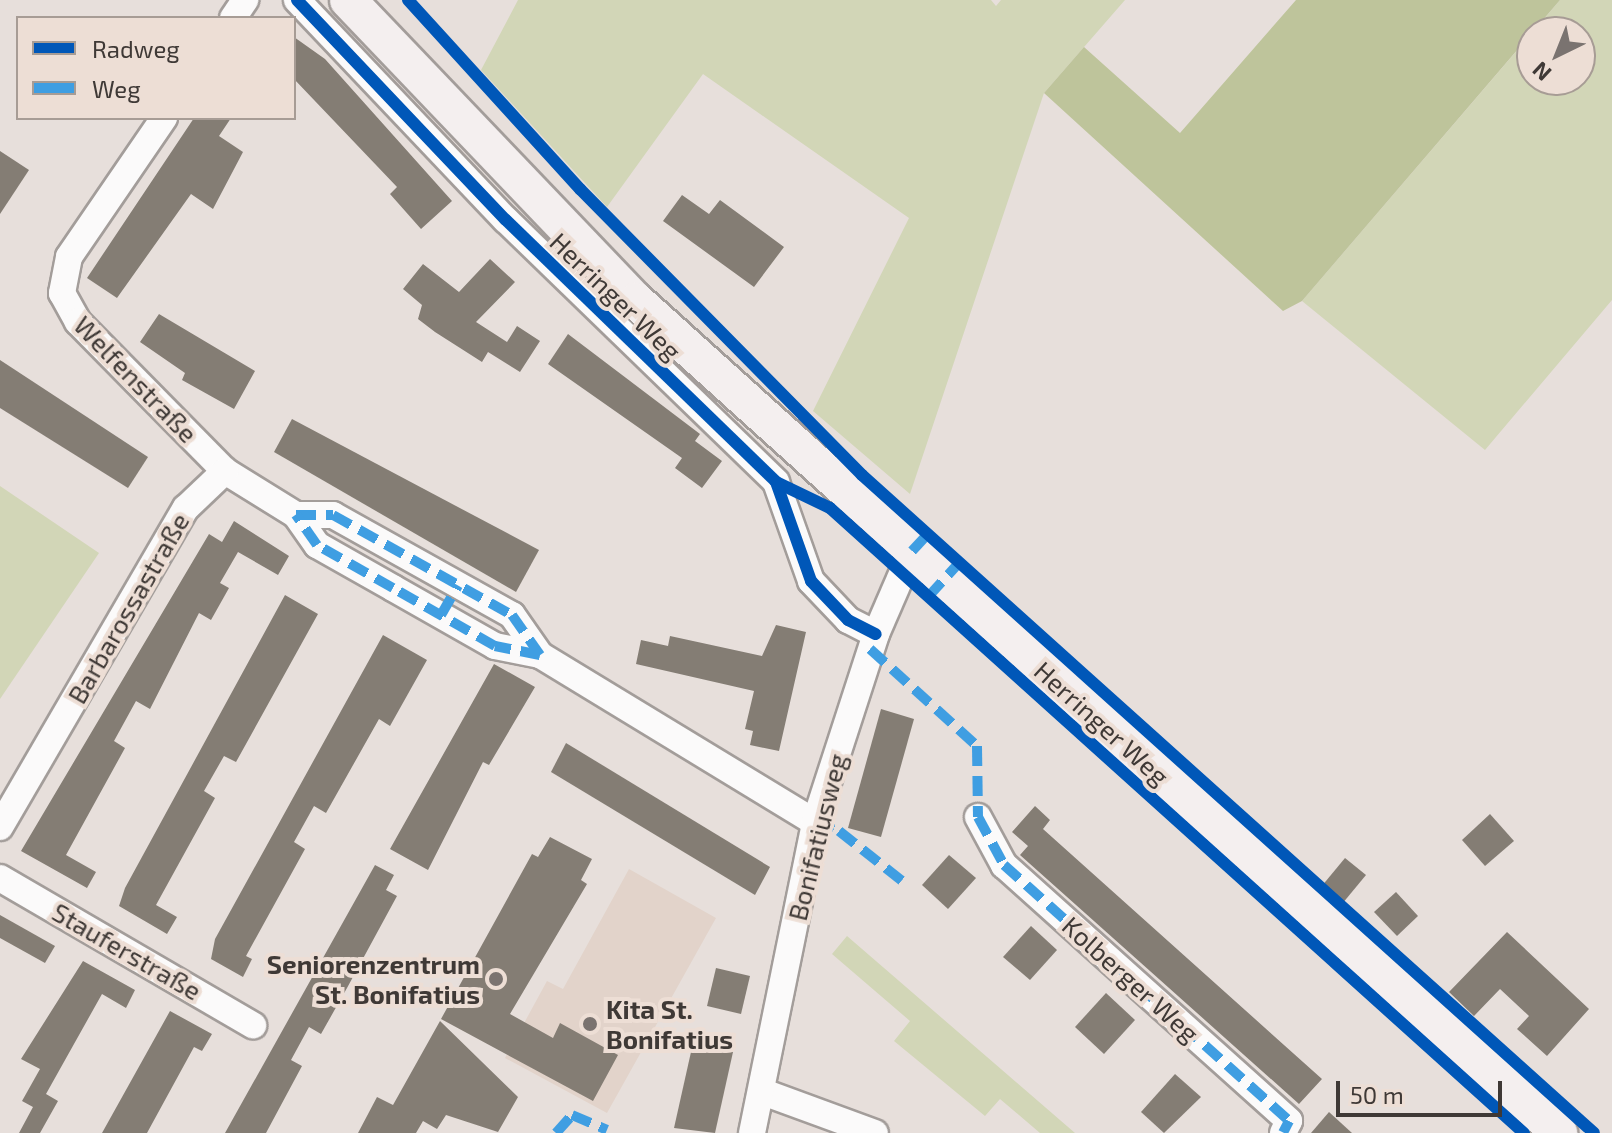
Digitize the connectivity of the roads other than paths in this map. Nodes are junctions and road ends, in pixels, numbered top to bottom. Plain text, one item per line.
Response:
1 (297, 0) edge
2 (348, 0) edge
3 (163, 120) edge
4 (225, 471) junction
5 (296, 515) junction
6 (912, 551) junction
7 (876, 634) junction
8 (540, 655) junction
9 (978, 817) dead end
10 (815, 822) junction
11 (0, 827) edge
12 (0, 878) edge
13 (253, 1025) dead end
14 (763, 1092) junction
15 (752, 1133) edge
16 (875, 1133) edge
17 (1283, 1133) edge
18 (1559, 1133) edge

1 - 7 street, Herringer Weg
2 - 6 main road, Herringer Weg
3 - 4 street, Welfenstraße
4 - 5 street
4 - 11 street, Barbarossastraße
5 - 8 street
5 - 8 street
6 - 7 street, Bonifatiusweg
6 - 18 main road, Herringer Weg
7 - 10 street, Bonifatiusweg
8 - 10 street
9 - 17 street, Kolberger Weg
10 - 14 street, Bonifatiusweg
12 - 13 street, Stauferstraße
14 - 15 street, Bonifatiusweg
14 - 16 street

